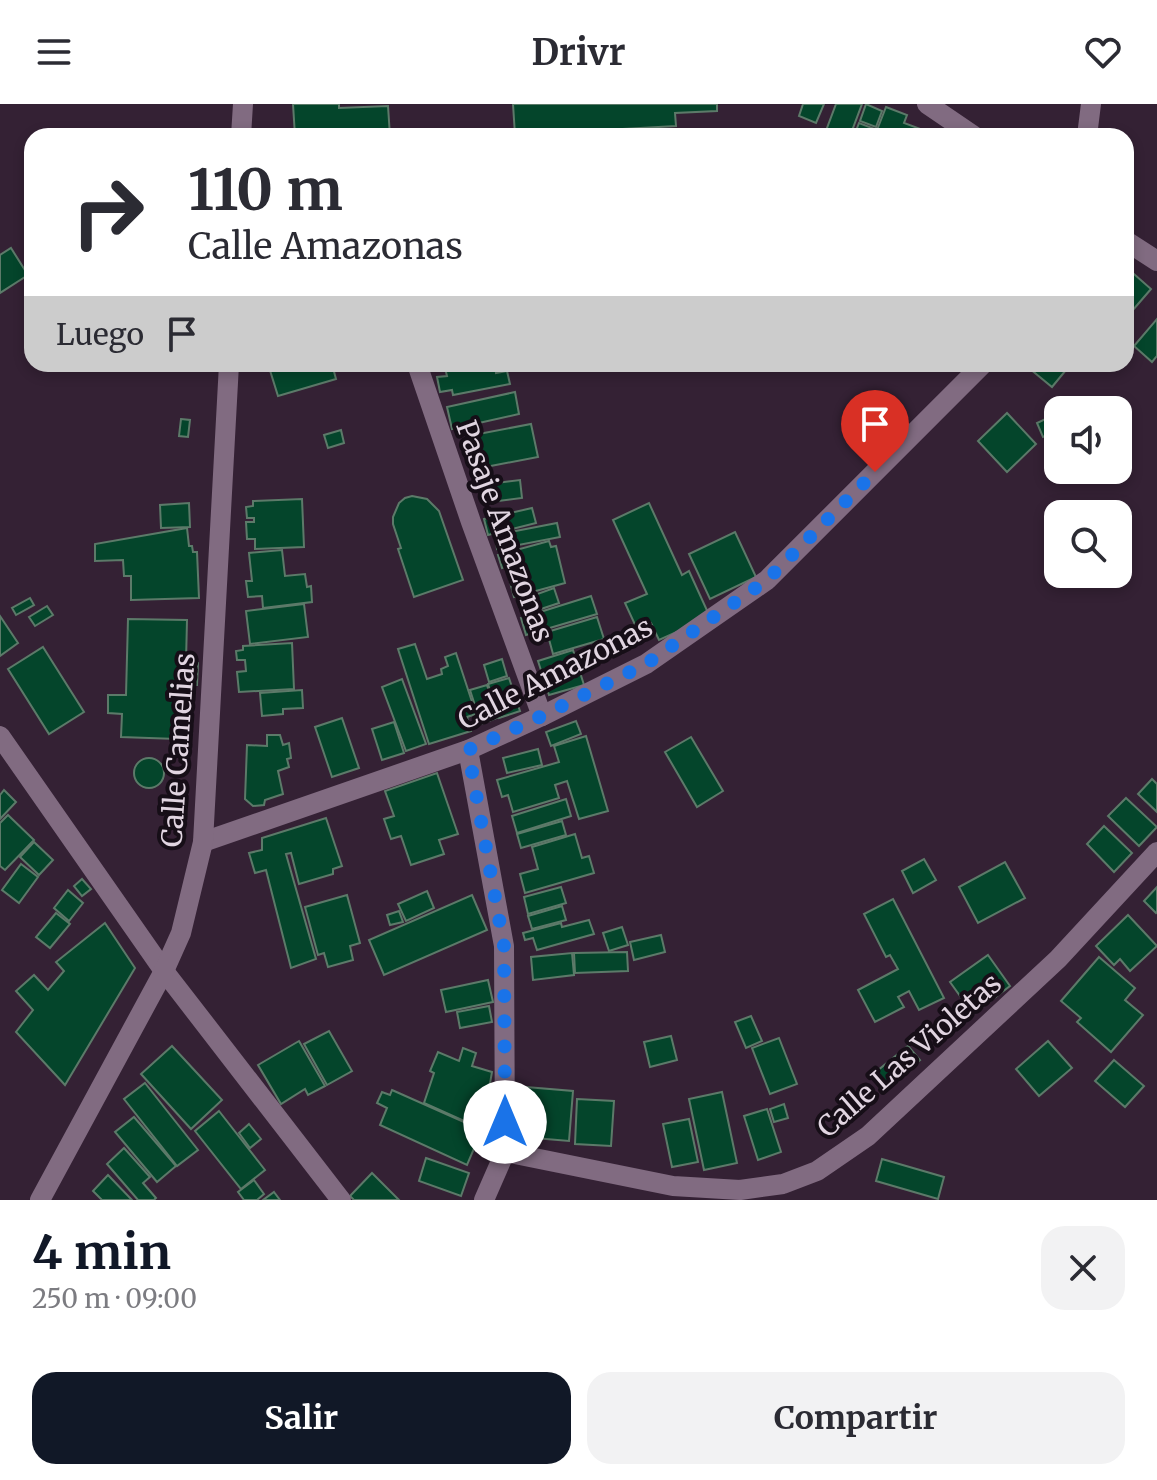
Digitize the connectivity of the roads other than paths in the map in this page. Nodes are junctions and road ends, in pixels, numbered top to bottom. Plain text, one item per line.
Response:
1 (243, 104) edge
2 (927, 104) edge
3 (1091, 104) edge
4 (242, 128) edge
5 (962, 128) edge
6 (1088, 128) edge
7 (1134, 246) edge
8 (1157, 261) edge
9 (229, 372) edge
10 (420, 372) edge
11 (975, 372) edge
12 (542, 716) junction
13 (0, 736) edge
14 (468, 750) junction
15 (203, 842) junction
16 (1157, 852) edge
17 (164, 971) junction
18 (505, 1152) junction
19 (40, 1200) edge
20 (341, 1200) edge
21 (484, 1200) edge

1 - 4 street
2 - 5 street
3 - 6 street
7 - 8 street
9 - 15 street, Calle Camelias
10 - 12 street, Pasaje Amazonas
11 - 12 street, Calle Amazonas
12 - 14 street, Calle Amazonas
13 - 17 street
14 - 15 street, Calle Amazonas
14 - 18 street
15 - 17 street, Calle Camelias
16 - 18 street, Calle Las Violetas
17 - 19 street, Calle Camelias
17 - 20 street
18 - 21 street

